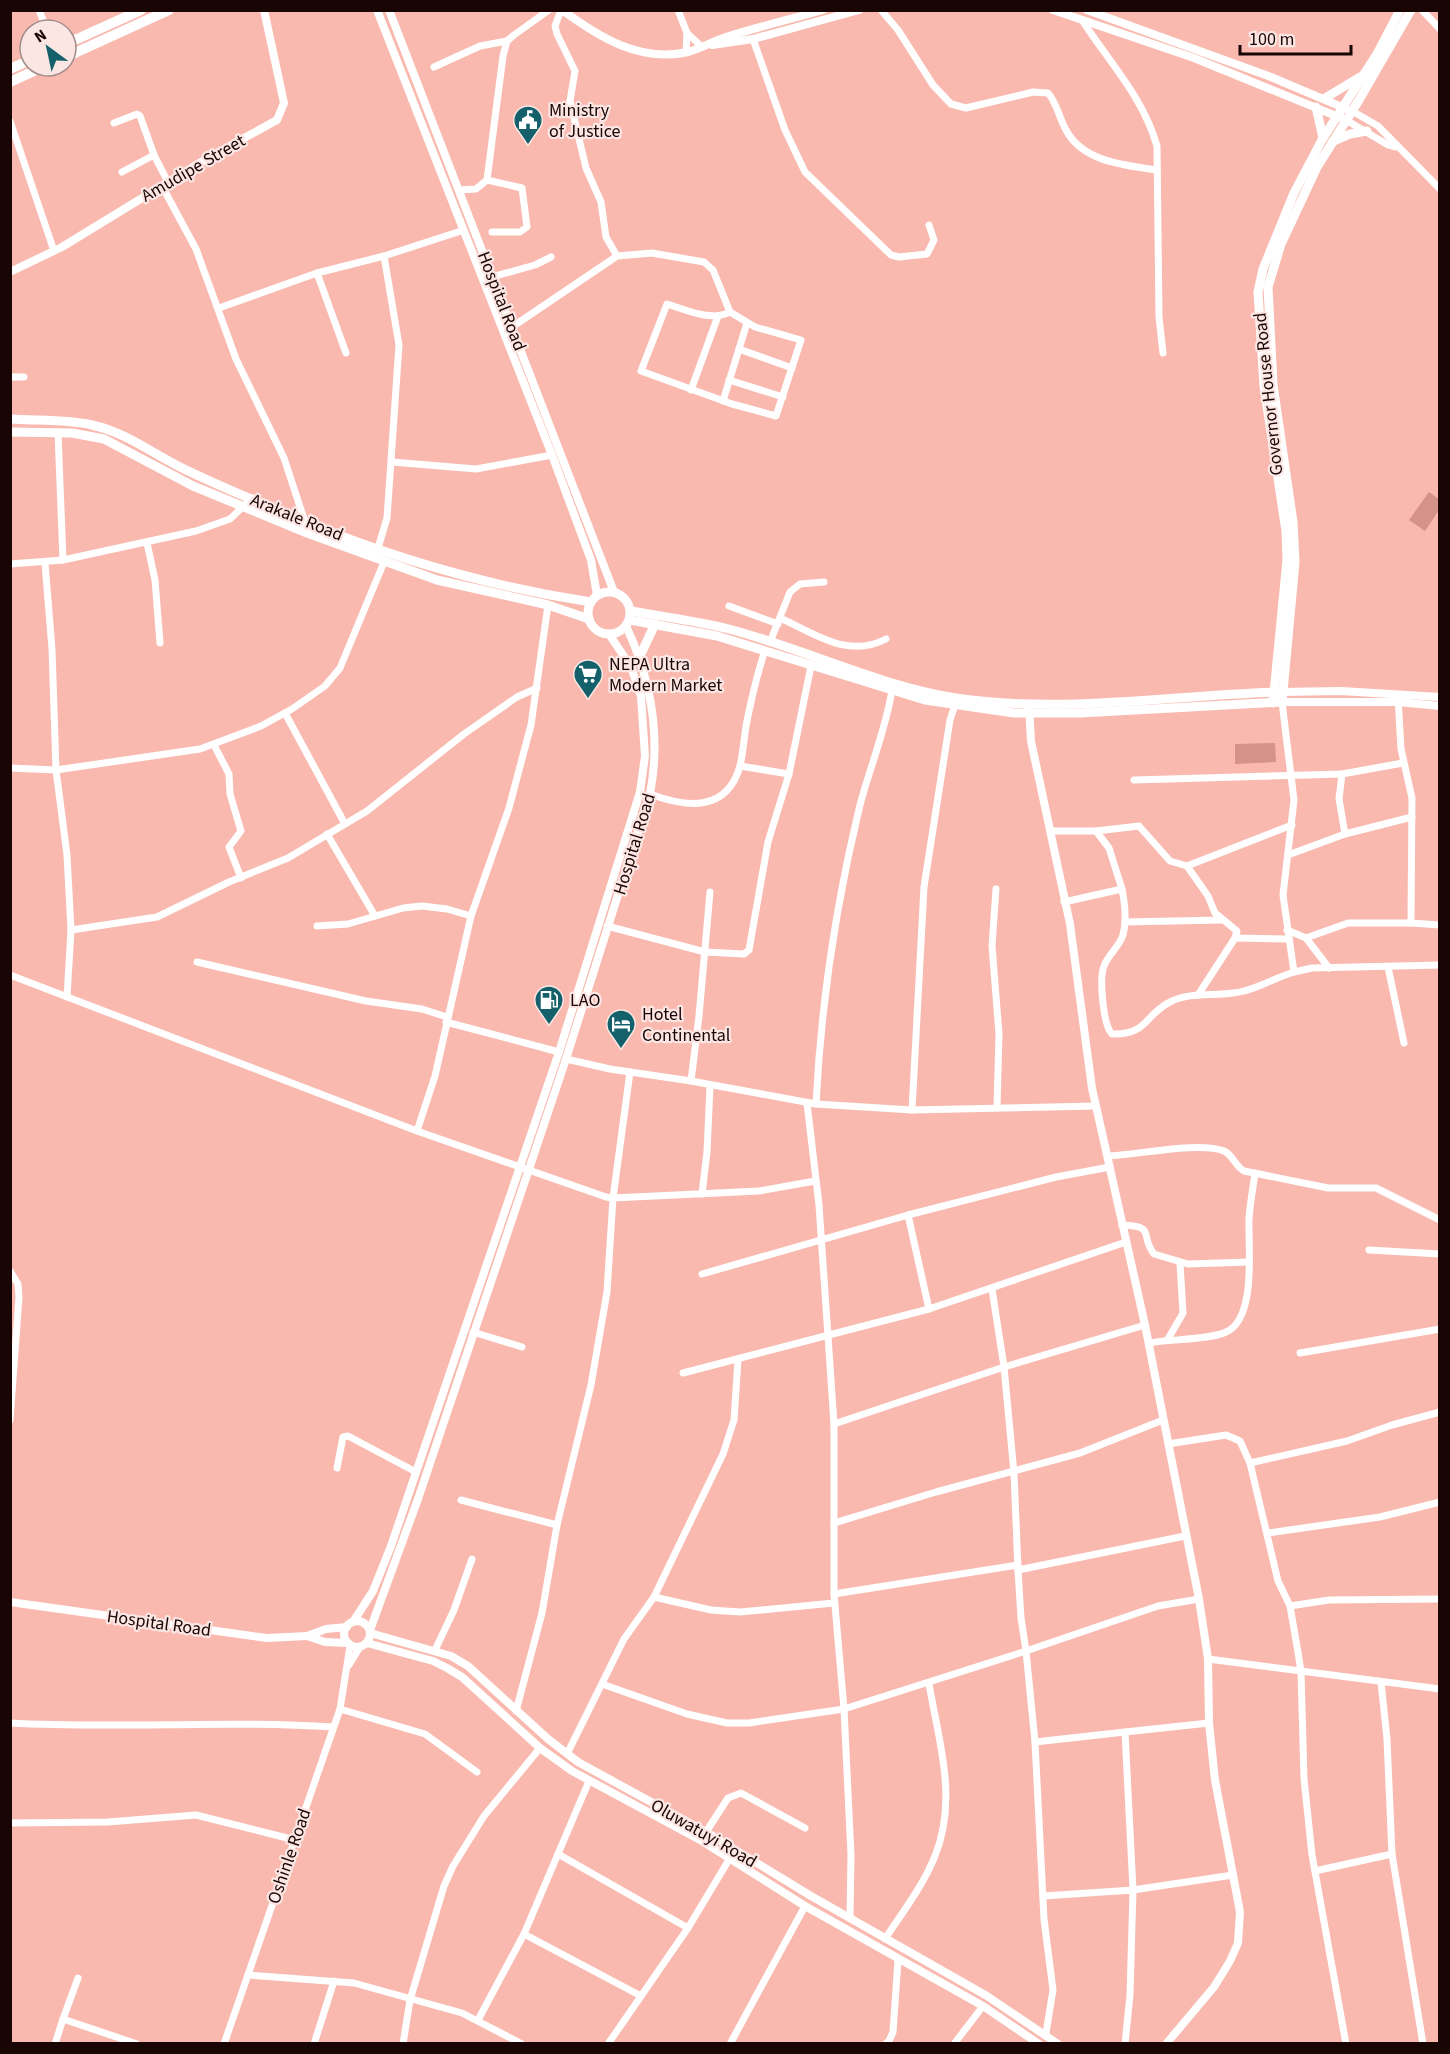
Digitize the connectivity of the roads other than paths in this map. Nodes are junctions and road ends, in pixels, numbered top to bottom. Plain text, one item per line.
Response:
1 (141, 10) edge
2 (169, 10) edge
3 (264, 10) edge
4 (377, 10) edge
5 (389, 10) edge
6 (549, 10) edge
7 (562, 10) edge
8 (678, 10) edge
9 (823, 10) edge
10 (859, 10) edge
11 (881, 10) edge
12 (1053, 10) edge
13 (1400, 10) edge
14 (1411, 10) edge
15 (1422, 10) edge
16 (1083, 14) edge
17 (1440, 29) edge
18 (687, 33) junction
19 (78, 39) edge
20 (753, 39) junction
21 (507, 42) junction
22 (707, 46) junction
23 (78, 52) edge
24 (686, 52) junction
25 (434, 67) dead end
26 (1362, 75) junction
27 (1324, 98) junction
28 (1316, 107) junction
29 (1344, 113) junction
30 (10, 121) edge
31 (114, 123) dead end
32 (1368, 131) junction
33 (1327, 140) junction
34 (1395, 147) junction
35 (154, 155) junction
36 (1157, 170) junction
37 (122, 172) dead end
38 (487, 180) junction
39 (165, 184) junction
40 (1440, 189) edge
41 (459, 190) junction
42 (929, 225) dead end
43 (464, 230) junction
44 (492, 232) dead end
45 (54, 251) junction
46 (384, 256) junction
47 (617, 256) junction
48 (551, 257) dead end
49 (10, 272) edge
50 (317, 273) junction
51 (492, 277) junction
52 (219, 308) junction
53 (730, 312) junction
54 (718, 316) junction
55 (747, 323) junction
56 (512, 327) junction
57 (739, 349) junction
58 (346, 353) dead end
59 (1163, 353) dead end
60 (792, 368) junction
61 (10, 377) edge
62 (24, 377) dead end
63 (729, 380) junction
64 (691, 390) junction
65 (783, 397) junction
66 (723, 401) junction
67 (10, 419) edge
68 (10, 432) edge
69 (58, 433) junction
70 (552, 455) junction
71 (393, 462) junction
72 (252, 498) junction
73 (244, 507) junction
74 (305, 522) junction
75 (147, 543) junction
76 (378, 548) junction
77 (63, 560) junction
78 (384, 562) junction
79 (45, 563) junction
80 (10, 564) edge
81 (824, 582) dead end
82 (614, 592) junction
83 (594, 599) junction
84 (548, 605) junction
85 (729, 606) dead end
86 (589, 619) junction
87 (629, 619) junction
88 (779, 621) junction
89 (654, 624) junction
90 (609, 634) junction
91 (886, 639) dead end
92 (160, 643) dead end
93 (768, 646) junction
94 (640, 656) junction
95 (811, 666) junction
96 (537, 688) junction
97 (892, 690) junction
98 (1277, 697) junction
99 (1440, 697) edge
100 (1398, 698) junction
101 (956, 701) junction
102 (1440, 706) edge
103 (1029, 710) junction
104 (285, 713) junction
105 (214, 745) junction
106 (1403, 763) junction
107 (740, 766) junction
108 (10, 768) edge
109 (56, 770) junction
110 (789, 774) junction
111 (1342, 774) junction
112 (1293, 775) junction
113 (1134, 780) dead end
114 (650, 794) junction
115 (1412, 817) junction
116 (345, 824) junction
117 (1292, 825) junction
118 (1051, 831) junction
119 (1096, 831) junction
120 (327, 834) junction
121 (1345, 834) junction
122 (1288, 855) junction
123 (1187, 867) junction
124 (241, 878) junction
125 (996, 889) dead end
126 (1122, 889) junction
127 (710, 892) dead end
128 (1064, 902) junction
129 (375, 916) junction
130 (471, 916) junction
131 (1222, 920) junction
132 (1125, 922) junction
133 (1411, 923) junction
134 (1440, 925) edge
135 (317, 926) dead end
136 (607, 926) junction
137 (71, 930) junction
138 (1287, 930) junction
139 (1306, 938) junction
140 (1235, 939) junction
141 (1289, 939) junction
142 (705, 952) junction
143 (197, 962) dead end
144 (1440, 965) edge
145 (1388, 967) junction
146 (1329, 968) junction
147 (1294, 972) junction
148 (10, 975) edge
149 (1198, 995) junction
150 (66, 997) junction
151 (446, 1019) junction
152 (1404, 1043) dead end
153 (561, 1056) junction
154 (630, 1072) junction
155 (691, 1081) junction
156 (710, 1086) junction
157 (807, 1103) junction
158 (816, 1104) junction
159 (1096, 1106) junction
160 (997, 1107) junction
161 (912, 1110) junction
162 (417, 1131) junction
163 (1108, 1156) junction
164 (518, 1167) junction
165 (1110, 1167) junction
166 (528, 1170) junction
167 (1255, 1173) junction
168 (815, 1181) junction
169 (702, 1194) junction
170 (613, 1197) junction
171 (908, 1215) junction
172 (1440, 1220) edge
173 (1122, 1225) junction
174 (820, 1238) junction
175 (1126, 1242) junction
176 (1369, 1250) dead end
177 (1440, 1254) edge
178 (1249, 1262) junction
179 (1180, 1263) junction
180 (10, 1270) edge
181 (702, 1274) dead end
182 (992, 1288) junction
183 (929, 1309) junction
184 (1145, 1325) junction
185 (1440, 1329) edge
186 (473, 1332) junction
187 (829, 1334) junction
188 (1168, 1339) junction
189 (1149, 1343) junction
190 (13, 1346) edge
191 (522, 1347) dead end
192 (1300, 1353) dead end
193 (738, 1360) junction
194 (1004, 1367) junction
195 (683, 1373) dead end
196 (1440, 1412) edge
197 (10, 1420) edge
198 (1163, 1420) junction
199 (834, 1424) junction
200 (1168, 1444) junction
201 (1250, 1463) junction
202 (337, 1468) dead end
203 (416, 1472) junction
204 (1014, 1473) junction
205 (461, 1500) dead end
206 (1440, 1502) edge
207 (834, 1523) junction
208 (557, 1525) junction
209 (1268, 1533) junction
210 (1185, 1536) junction
211 (472, 1559) dead end
212 (1018, 1568) junction
213 (834, 1594) junction
214 (654, 1596) junction
215 (1199, 1599) junction
216 (1440, 1599) edge
217 (10, 1602) edge
218 (834, 1604) junction
219 (1290, 1606) junction
220 (350, 1624) junction
221 (370, 1632) junction
222 (308, 1636) junction
223 (356, 1645) junction
224 (435, 1650) junction
225 (1026, 1651) junction
226 (1208, 1659) junction
227 (1301, 1672) junction
228 (1381, 1682) junction
229 (602, 1684) junction
230 (929, 1684) junction
231 (1440, 1689) edge
232 (340, 1709) junction
233 (844, 1709) junction
234 (516, 1712) junction
235 (10, 1723) edge
236 (1209, 1723) junction
237 (333, 1727) junction
238 (1125, 1732) junction
239 (1035, 1742) junction
240 (540, 1748) junction
241 (567, 1754) junction
242 (477, 1772) dead end
243 (589, 1781) junction
244 (10, 1823) edge
245 (805, 1828) dead end
246 (706, 1832) junction
247 (295, 1840) junction
248 (558, 1854) junction
249 (1392, 1854) junction
250 (730, 1858) junction
251 (1315, 1871) junction
252 (1233, 1875) junction
253 (1133, 1890) junction
254 (1043, 1896) junction
255 (805, 1906) junction
256 (850, 1918) junction
257 (688, 1928) junction
258 (524, 1934) junction
259 (885, 1940) junction
260 (898, 1960) junction
261 (248, 1975) junction
262 (78, 1978) dead end
263 (334, 1981) junction
264 (641, 1996) junction
265 (410, 2000) junction
266 (982, 2006) junction
267 (63, 2019) junction
268 (478, 2020) junction
269 (1046, 2033) junction
270 (55, 2043) edge
271 (137, 2043) edge
272 (224, 2043) edge
273 (314, 2043) edge
274 (403, 2043) edge
275 (522, 2043) edge
276 (608, 2043) edge
277 (730, 2043) edge
278 (888, 2043) edge
279 (954, 2043) edge
280 (1039, 2043) edge
281 (1058, 2043) edge
282 (1125, 2043) edge
283 (1166, 2043) edge
284 (1346, 2043) edge
285 (1424, 2043) edge

1 - 19 main road
2 - 23 main road
3 - 39 street, Amudipe Street
4 - 43 street, Hospital Road
5 - 41 street, Hospital Road
6 - 21 street
7 - 24 street
7 - 47 street
8 - 18 street
9 - 22 street
10 - 20 street
11 - 36 street
12 - 16 street
13 - 26 main road, Governor House Road
14 - 29 main road, Governor House Road
15 - 17 street
16 - 27 street
16 - 28 street
16 - 36 street
18 - 22 street
18 - 24 street
20 - 22 street
20 - 42 street
21 - 25 street
21 - 38 street
22 - 24 street
26 - 27 main road
26 - 29 main road, Governor House Road
27 - 29 street
28 - 29 street
28 - 33 main road
29 - 32 street
29 - 33 main road, Governor House Road
29 - 34 street
30 - 45 street
31 - 35 street
32 - 33 main road
32 - 34 street
33 - 98 main road, Governor House Road
34 - 40 street
35 - 37 street
35 - 39 street
36 - 59 street
38 - 41 street
38 - 44 street
39 - 45 street, Amudipe Street
39 - 52 street
41 - 51 street, Hospital Road
43 - 46 street
43 - 70 street, Hospital Road
45 - 49 street, Amudipe Street
46 - 50 street
46 - 71 street
47 - 53 street
47 - 56 street
48 - 51 street
50 - 52 street
50 - 58 street
51 - 56 street, Hospital Road
52 - 74 street
53 - 54 street
53 - 55 street
54 - 64 street
54 - 64 street
55 - 57 street
55 - 60 street
56 - 82 street, Hospital Road
57 - 60 street
57 - 63 street
60 - 65 street
61 - 62 street
63 - 65 street
63 - 66 street
64 - 66 street
65 - 66 street
67 - 72 main road, Arakale Road
68 - 69 main road, Arakale Road
69 - 73 main road, Arakale Road
69 - 77 street
70 - 71 street
70 - 83 street, Hospital Road
71 - 76 street
72 - 73 street
72 - 74 main road, Arakale Road
73 - 75 street
73 - 78 main road, Arakale Road
74 - 76 main road, Arakale Road
75 - 77 street
75 - 92 street
76 - 83 main road, Arakale Road
77 - 79 street
78 - 84 main road, Arakale Road
78 - 104 street
79 - 80 street
79 - 109 street
81 - 88 street
82 - 83 main road
82 - 87 main road
83 - 86 main road
84 - 86 main road, Arakale Road
84 - 96 street
85 - 88 street
86 - 90 main road
87 - 89 main road
87 - 90 main road
87 - 93 main road
87 - 94 street, Hospital Road
88 - 91 street
88 - 93 street
89 - 93 main road
89 - 94 main road
90 - 153 street, Hospital Road
93 - 95 main road
93 - 101 main road
93 - 107 street
94 - 114 street, Hospital Road
95 - 97 main road
95 - 110 street
96 - 116 street
96 - 130 street
97 - 101 main road
97 - 158 street
98 - 100 street
98 - 103 main road
98 - 112 street
99 - 100 street
100 - 102 street
100 - 106 street
101 - 103 main road
101 - 161 street
103 - 118 street
104 - 105 street
104 - 116 street
105 - 109 street
105 - 124 street
106 - 111 street
106 - 115 street
107 - 110 street
107 - 114 street
108 - 109 street
109 - 137 street
110 - 142 street
111 - 112 street
111 - 121 street
112 - 113 street
112 - 117 street
114 - 136 street, Hospital Road
115 - 121 street
115 - 133 street
116 - 120 street
117 - 122 street
117 - 123 street
118 - 119 street
118 - 128 street
119 - 123 street
119 - 126 street
120 - 124 street
120 - 129 street
121 - 122 street
122 - 138 street
123 - 131 street
124 - 137 street
125 - 160 street
126 - 128 street
126 - 132 street
127 - 142 street
128 - 159 street
129 - 130 street
129 - 135 street
130 - 151 street
131 - 132 street
131 - 140 street
132 - 149 street
133 - 134 street
133 - 139 street
136 - 142 street
136 - 153 street, Hospital Road
137 - 150 street
138 - 139 street
138 - 141 street
139 - 146 street
140 - 141 street
140 - 149 street
141 - 147 street
142 - 155 street
143 - 151 street
144 - 145 street
145 - 146 street
145 - 152 street
146 - 147 street
147 - 149 street
148 - 150 street
150 - 162 street
151 - 153 street
151 - 162 street
153 - 154 street
153 - 164 street
153 - 166 street
154 - 155 street
154 - 170 street
155 - 156 street
156 - 157 street
156 - 169 street
157 - 158 street
157 - 168 street
158 - 161 street
159 - 160 street
159 - 163 street
160 - 161 street
162 - 164 street
163 - 165 street
163 - 167 street
164 - 166 street
164 - 203 street
165 - 171 street
165 - 173 street
166 - 170 street
166 - 186 street
167 - 172 street
167 - 178 street
168 - 169 street
168 - 174 street
169 - 170 street
170 - 208 street
171 - 174 street
171 - 183 street
173 - 175 street
173 - 179 street
174 - 181 street
174 - 187 street
175 - 182 street
175 - 184 street
176 - 177 street
178 - 179 street
178 - 188 street
179 - 188 street
180 - 190 street
182 - 183 street
182 - 194 street
183 - 187 street
184 - 189 street
184 - 194 street
185 - 192 street
186 - 191 street
186 - 221 street
187 - 193 street
187 - 199 street
188 - 189 street
189 - 198 street
190 - 197 street
193 - 195 street
193 - 214 street
194 - 199 street
194 - 204 street
196 - 201 street
198 - 200 street
198 - 204 street
199 - 207 street
200 - 201 street
200 - 210 street
201 - 209 street
202 - 203 street
203 - 220 street
204 - 207 street
204 - 212 street
205 - 208 street
206 - 209 street
207 - 213 street
208 - 234 street
209 - 219 street
210 - 212 street
210 - 215 street
211 - 224 street
212 - 213 street
212 - 225 street
213 - 218 street
214 - 218 street
214 - 229 street
215 - 225 street
215 - 226 street
216 - 219 street
217 - 222 street, Hospital Road
218 - 233 street
219 - 227 street
220 - 221 street, Oluwatuyi Road
220 - 222 street
220 - 223 street
221 - 223 street
221 - 224 street, Oluwatuyi Road
222 - 223 street, Oluwatuyi Road
223 - 232 street, Oshinle Road
223 - 240 street, Oluwatuyi Road
224 - 234 street, Oluwatuyi Road
225 - 230 street
225 - 239 street
226 - 227 street
226 - 236 street
227 - 228 street
227 - 251 street
228 - 231 street
228 - 249 street
229 - 233 street
229 - 241 street
230 - 233 street
230 - 259 street
232 - 237 street, Oshinle Road
232 - 242 street
233 - 256 street
234 - 241 street, Oluwatuyi Road
235 - 237 street
236 - 238 street
236 - 252 street
237 - 247 street, Oshinle Road
238 - 239 street
238 - 253 street
239 - 254 street
240 - 243 street, Oluwatuyi Road
240 - 265 street
241 - 246 street, Oluwatuyi Road
243 - 248 street
243 - 250 street, Oluwatuyi Road
244 - 247 street
245 - 246 street
246 - 256 street, Oluwatuyi Road
247 - 261 street, Oshinle Road
248 - 257 street
248 - 258 street
249 - 251 street
249 - 285 street
250 - 255 street, Oluwatuyi Road
250 - 257 street
251 - 284 street
252 - 253 street
252 - 283 street
253 - 254 street
253 - 282 street
254 - 269 street
255 - 260 street, Oluwatuyi Road
255 - 277 street
256 - 259 street, Oluwatuyi Road
257 - 264 street
258 - 264 street
258 - 268 street
259 - 269 street, Oluwatuyi Road
260 - 266 street, Oluwatuyi Road
260 - 278 street
261 - 263 street
261 - 272 street, Oshinle Road
262 - 267 street
263 - 265 street
263 - 273 street
264 - 276 street
265 - 268 street
265 - 274 street
266 - 279 street
266 - 280 street, Oluwatuyi Road
267 - 270 street
267 - 271 street
268 - 275 street
269 - 281 street, Oluwatuyi Road

